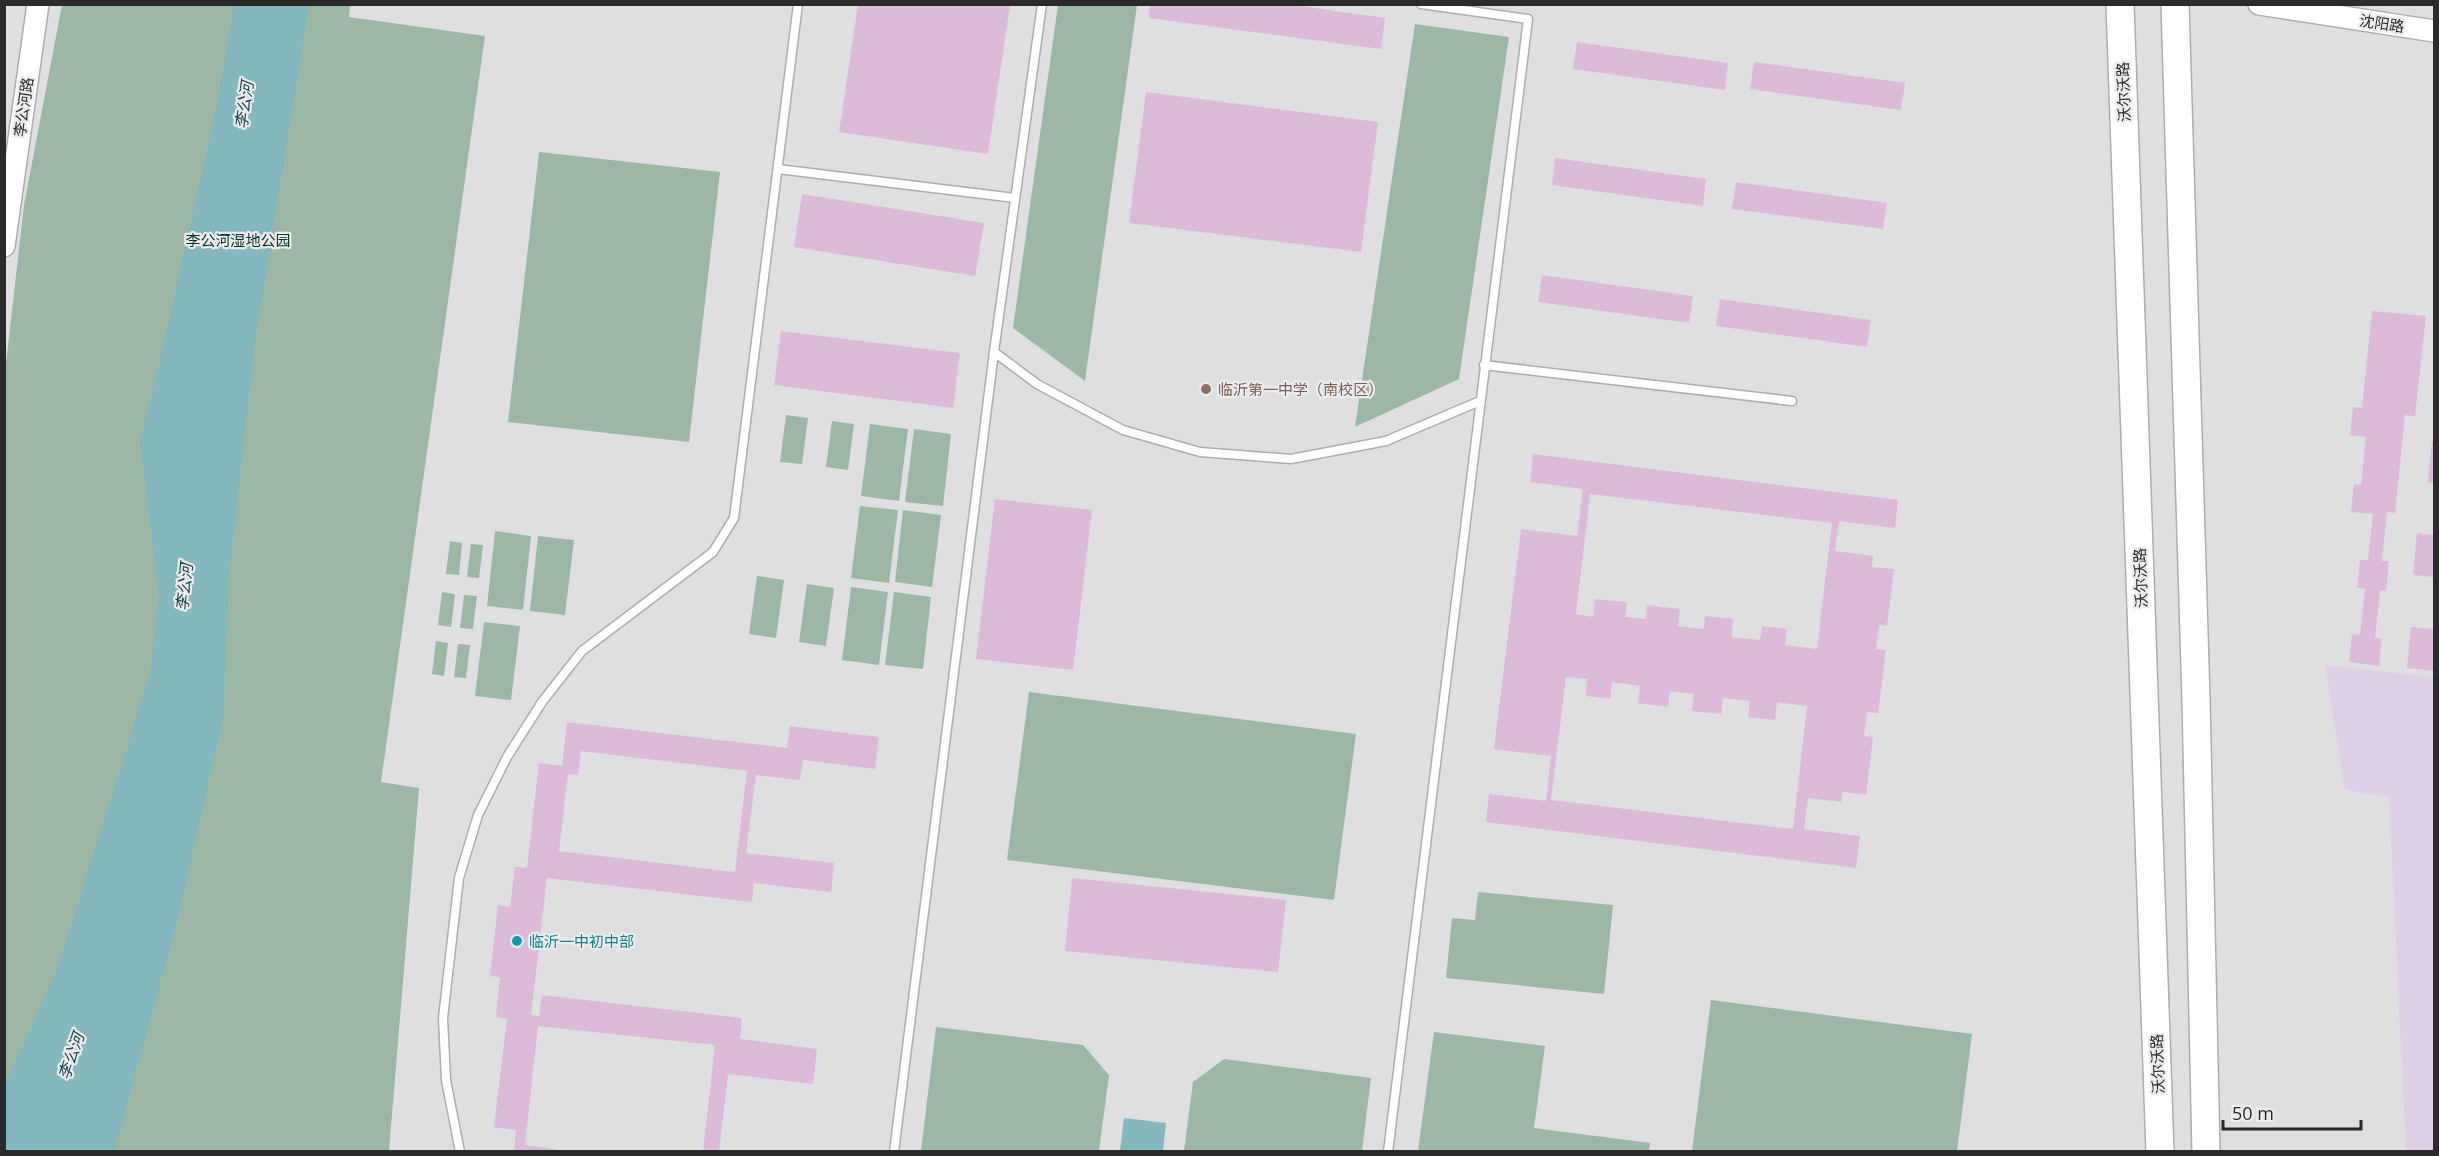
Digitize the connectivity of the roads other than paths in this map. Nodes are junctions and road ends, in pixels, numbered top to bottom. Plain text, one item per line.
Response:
1 (38, 4) edge
2 (798, 4) edge
3 (1042, 4) edge
4 (1421, 4) edge
5 (2120, 4) edge
6 (2175, 4) edge
7 (2259, 4) edge
8 (2434, 31) edge
9 (778, 168) junction
10 (1015, 198) junction
11 (4, 246) edge
12 (994, 352) junction
13 (1484, 365) junction
14 (1480, 401) junction
15 (1792, 401) dead end
16 (460, 1152) edge
17 (894, 1152) edge
18 (1388, 1152) edge
19 (2160, 1152) edge
20 (2206, 1152) edge

1 - 11 street, 李公河路
2 - 9 lane
3 - 10 lane
4 - 13 lane
5 - 19 highway, 沃尔沃路
6 - 20 highway
7 - 8 street, 沈阳路
9 - 10 lane
9 - 16 lane
10 - 12 lane
12 - 14 lane
12 - 17 lane
13 - 14 lane
13 - 15 lane
14 - 18 lane

